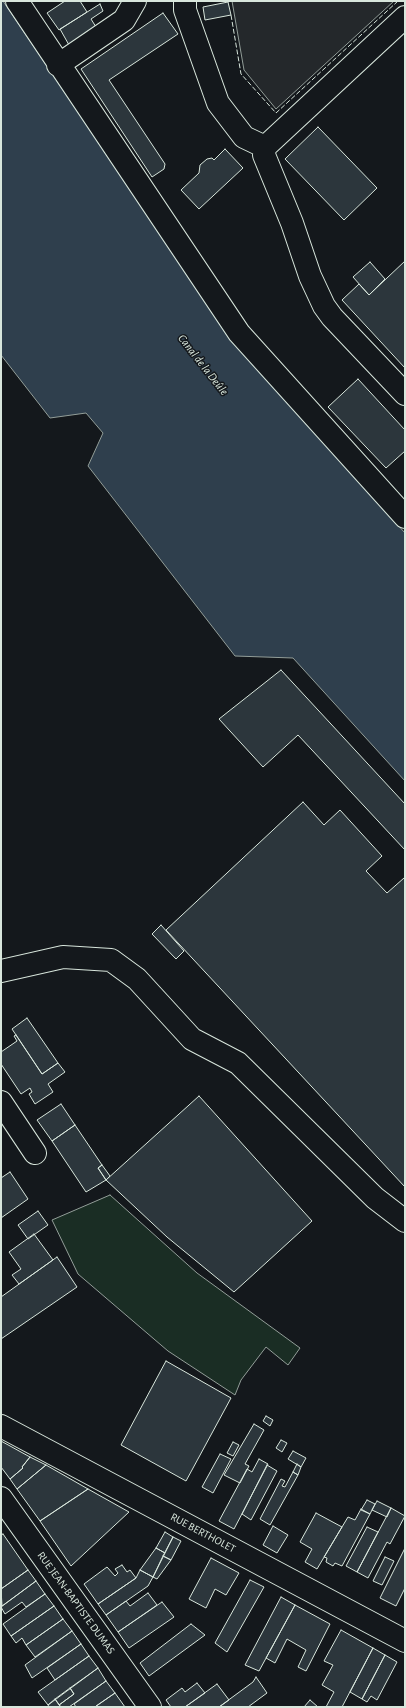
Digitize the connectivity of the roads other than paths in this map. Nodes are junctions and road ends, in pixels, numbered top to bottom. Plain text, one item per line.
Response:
1 (17, 1) edge
2 (135, 1) edge
3 (185, 1) edge
4 (405, 17) edge
5 (58, 65) junction
6 (265, 146) junction
7 (405, 394) edge
8 (405, 517) edge
9 (1, 971) edge
10 (1, 1102) edge
11 (35, 1153) dead end
12 (405, 1222) edge
13 (1, 1426) edge
14 (1, 1498) edge
15 (405, 1641) edge
16 (150, 1707) edge

1 - 5 street
2 - 5 street
3 - 6 street
4 - 6 street
5 - 8 street
6 - 7 street
9 - 12 street
10 - 11 street
13 - 15 street, RUE BERTHOLET
14 - 16 street, RUE JEAN-BAPTISTE DUMAS

